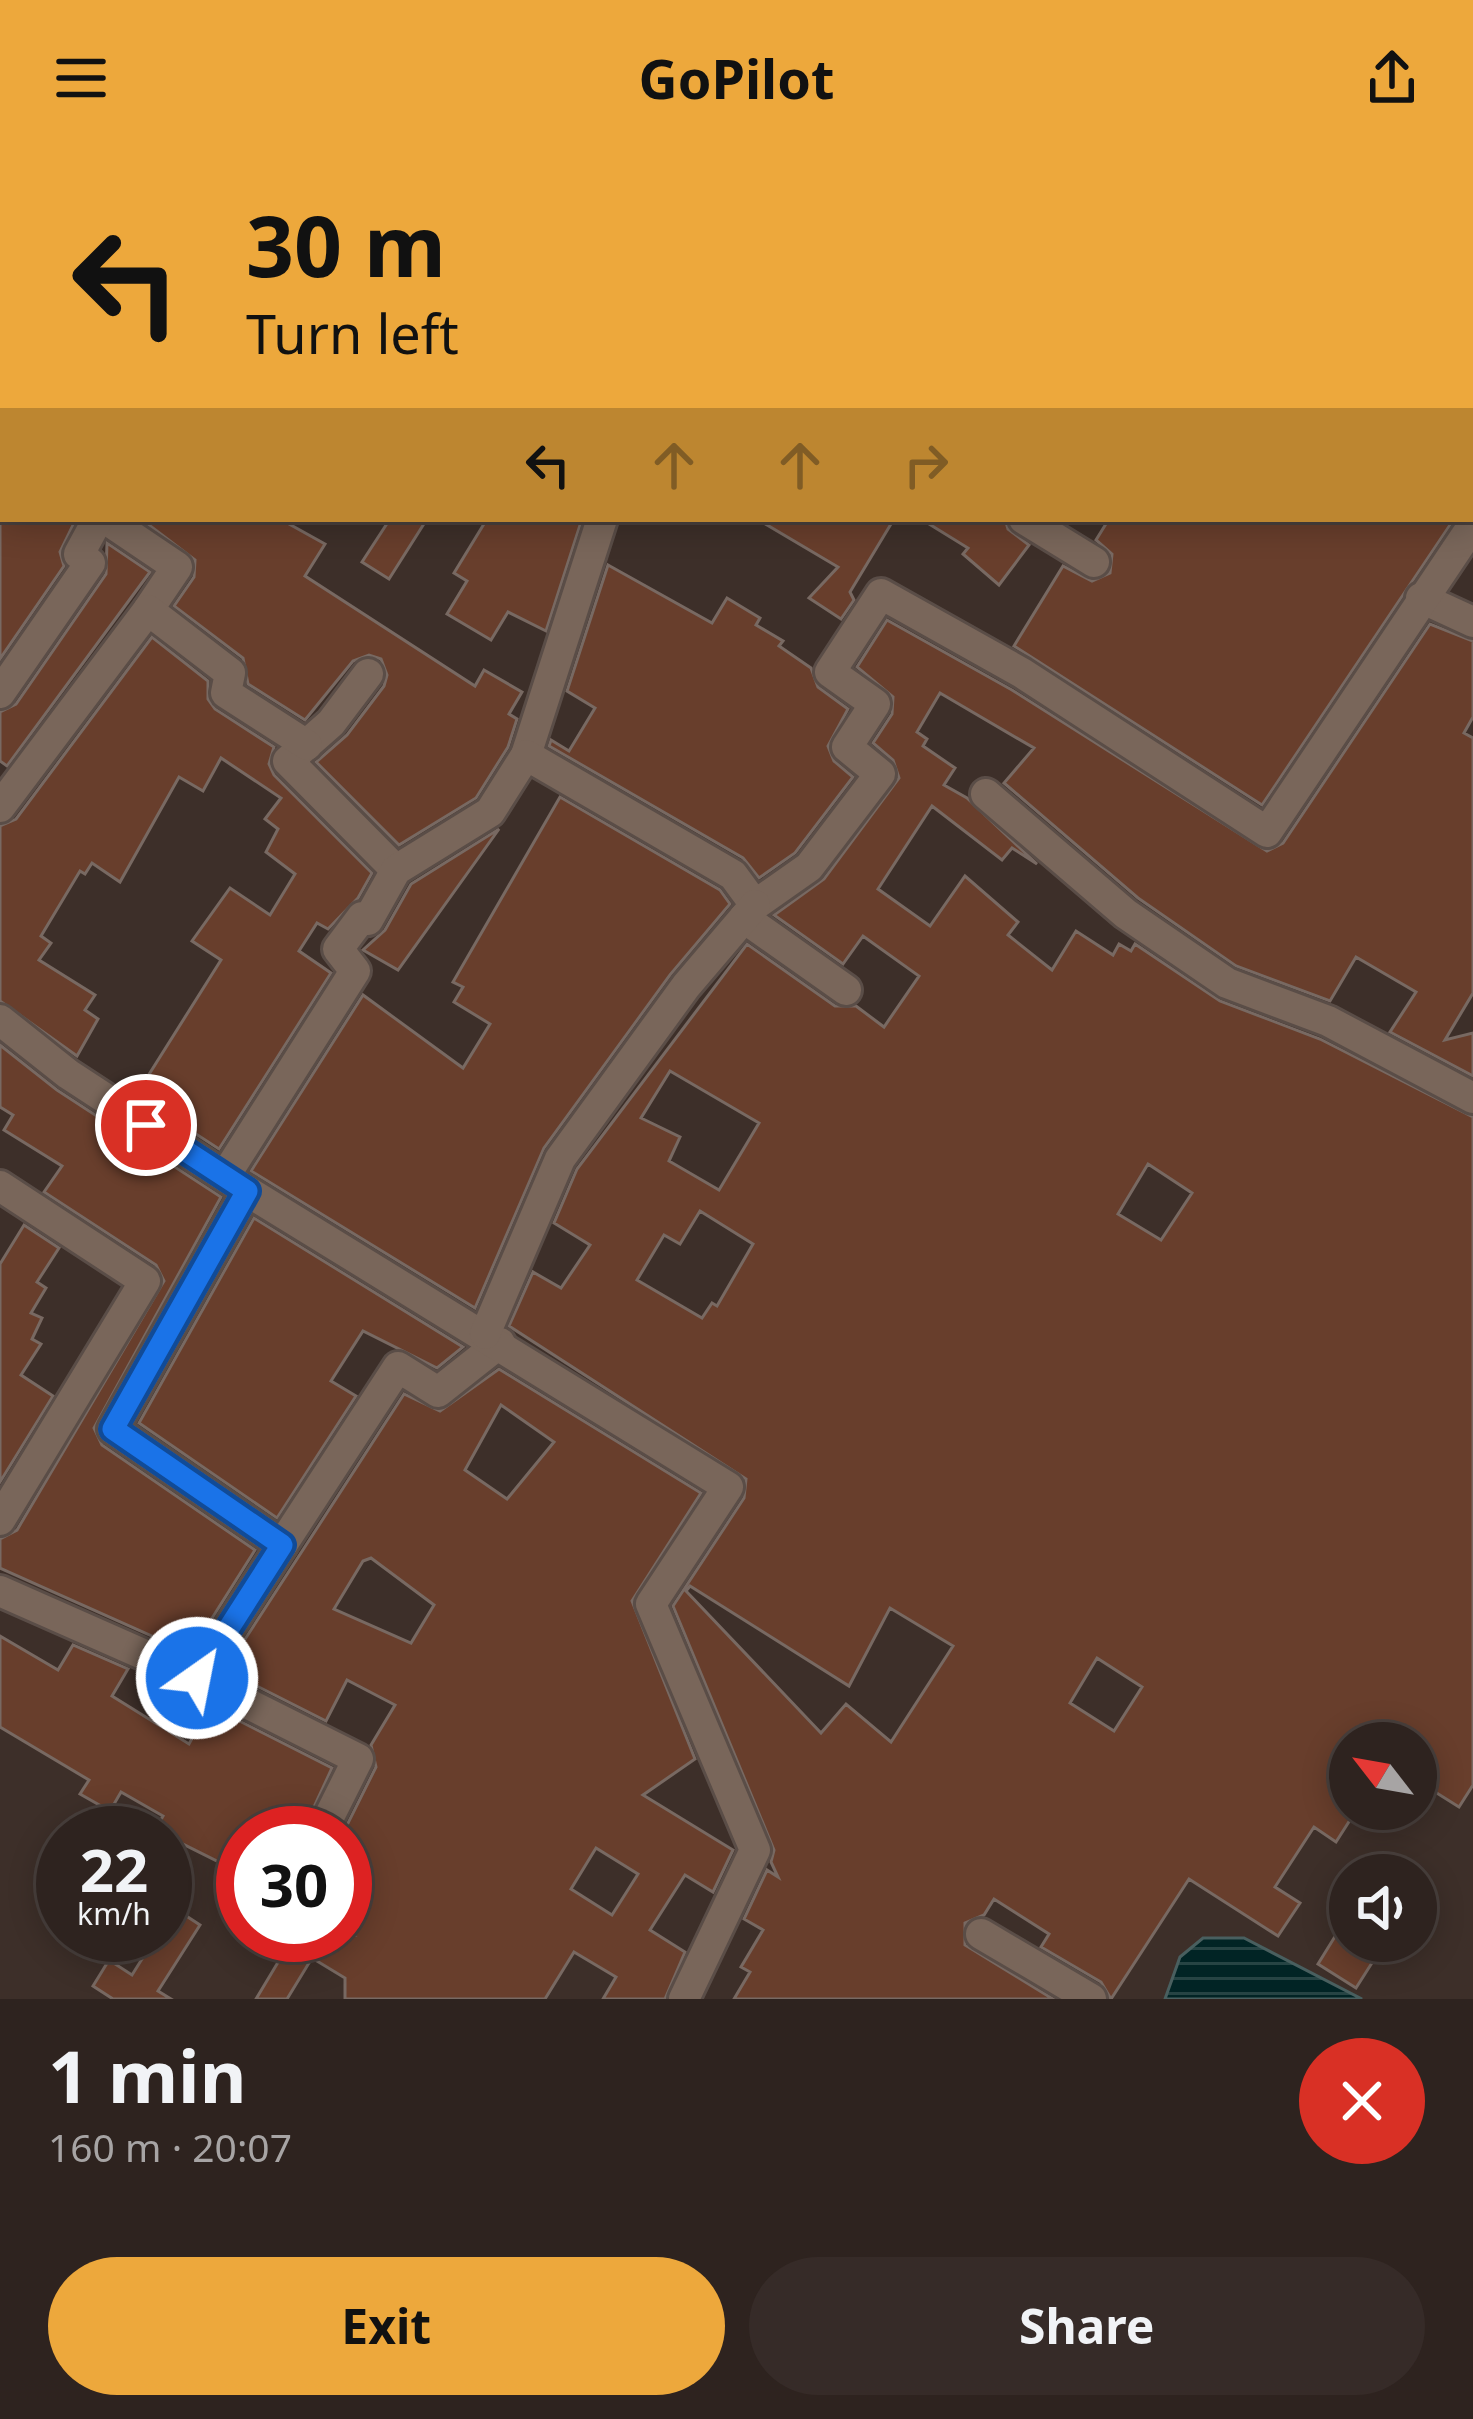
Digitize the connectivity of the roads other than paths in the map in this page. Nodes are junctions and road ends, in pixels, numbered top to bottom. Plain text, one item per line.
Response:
1 (100, 522) edge
2 (107, 522) edge
3 (601, 522) edge
4 (1029, 522) edge
5 (1473, 525) edge
6 (1094, 562) dead end
7 (1421, 598) junction
8 (148, 610) junction
9 (1473, 622) edge
10 (368, 674) dead end
11 (0, 694) edge
12 (307, 745) junction
13 (526, 755) junction
14 (986, 794) dead end
15 (0, 807) edge
16 (396, 870) junction
17 (750, 911) junction
18 (846, 990) dead end
19 (0, 1020) edge
20 (1473, 1098) edge
21 (236, 1184) junction
22 (0, 1186) edge
23 (493, 1338) junction
24 (0, 1520) edge
25 (282, 1545) junction
26 (0, 1591) edge
27 (197, 1678) junction
28 (334, 1806) edge
29 (981, 1934) dead end
30 (684, 1999) edge
31 (1091, 1999) edge

1 - 11 street
2 - 8 street
3 - 13 street
4 - 6 street
5 - 7 street
7 - 9 street
7 - 17 street
8 - 12 street
8 - 15 street
10 - 12 street
12 - 16 street
13 - 16 street
13 - 17 street
14 - 20 street
16 - 21 street
17 - 18 street
17 - 23 street
19 - 21 street
21 - 23 street
21 - 25 street
22 - 24 street
23 - 25 street
23 - 30 street
25 - 27 street
26 - 27 street
27 - 28 street
29 - 31 street

